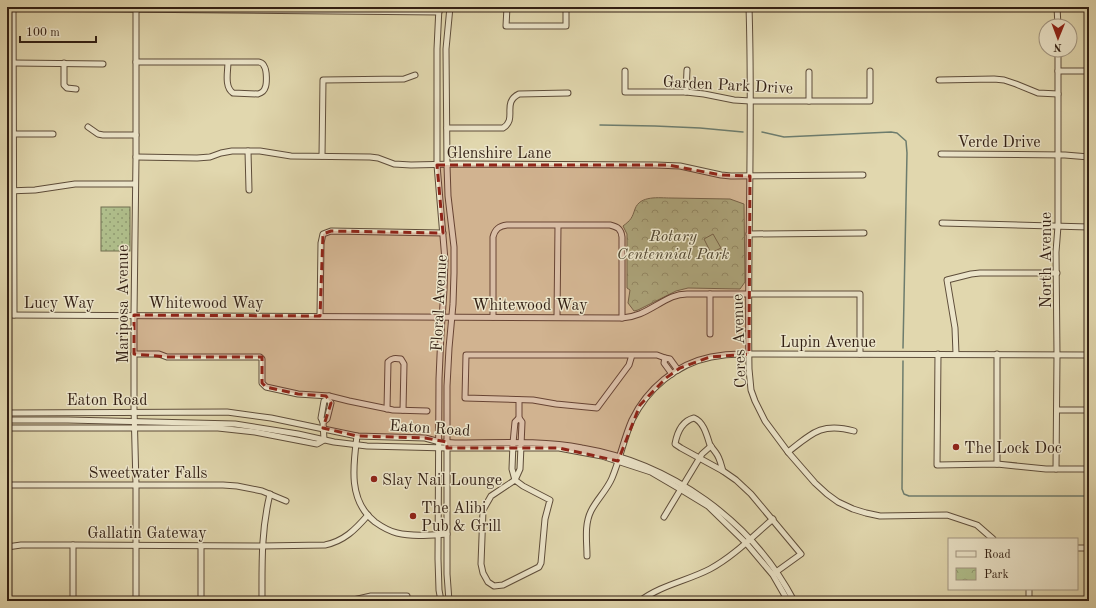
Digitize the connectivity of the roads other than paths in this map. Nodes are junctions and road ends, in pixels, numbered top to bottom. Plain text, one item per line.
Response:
1 (450, 7) edge
2 (506, 7) edge
3 (566, 7) edge
4 (749, 7) edge
5 (1057, 7) edge
6 (7, 8) edge
7 (13, 8) edge
8 (58, 8) edge
9 (136, 8) edge
10 (262, 9) edge
11 (320, 9) edge
12 (439, 9) edge
13 (1058, 18) edge
14 (1058, 58) edge
15 (136, 62) junction
16 (228, 62) junction
17 (13, 63) junction
18 (64, 63) junction
19 (102, 64) dead end
20 (687, 70) dead end
21 (625, 71) dead end
22 (870, 71) dead end
23 (1058, 71) junction
24 (1089, 71) edge
25 (809, 72) dead end
26 (416, 75) dead end
27 (939, 80) dead end
28 (76, 89) dead end
29 (686, 92) junction
30 (568, 93) dead end
31 (1058, 94) junction
32 (750, 101) junction
33 (809, 101) junction
34 (88, 127) dead end
35 (447, 128) junction
36 (13, 134) junction
37 (53, 134) dead end
38 (136, 135) junction
39 (248, 151) junction
40 (941, 154) dead end
41 (1058, 154) junction
42 (322, 156) junction
43 (136, 157) junction
44 (1089, 157) edge
45 (446, 164) junction
46 (437, 165) junction
47 (863, 175) dead end
48 (750, 176) junction
49 (135, 184) junction
50 (249, 190) dead end
51 (10, 192) edge
52 (942, 223) dead end
53 (558, 226) junction
54 (1058, 226) junction
55 (1089, 227) edge
56 (443, 233) junction
57 (749, 234) junction
58 (864, 234) dead end
59 (1057, 273) junction
60 (710, 294) junction
61 (749, 294) junction
62 (7, 315) edge
63 (14, 315) junction
64 (134, 315) junction
65 (320, 316) junction
66 (442, 317) junction
67 (452, 317) junction
68 (493, 317) junction
69 (557, 317) junction
70 (622, 318) junction
71 (710, 334) dead end
72 (134, 354) junction
73 (749, 354) junction
74 (860, 354) junction
75 (938, 354) junction
76 (956, 354) junction
77 (997, 354) junction
78 (632, 355) junction
79 (1057, 355) junction
80 (1089, 355) edge
81 (665, 358) junction
82 (678, 370) junction
83 (672, 374) junction
84 (329, 398) junction
85 (519, 400) junction
86 (387, 408) junction
87 (403, 410) junction
88 (1057, 410) junction
89 (1089, 410) edge
90 (428, 411) dead end
91 (7, 412) edge
92 (135, 412) junction
93 (519, 418) junction
94 (7, 420) edge
95 (135, 421) junction
96 (323, 425) junction
97 (7, 428) edge
98 (136, 428) junction
99 (854, 431) dead end
100 (357, 436) junction
101 (324, 440) junction
102 (440, 442) junction
103 (447, 442) junction
104 (356, 445) junction
105 (521, 445) junction
106 (513, 446) junction
107 (711, 446) junction
108 (440, 448) junction
109 (447, 448) junction
110 (788, 452) junction
111 (699, 458) junction
112 (619, 459) junction
113 (997, 464) junction
114 (1056, 469) junction
115 (1089, 469) edge
116 (722, 471) junction
117 (515, 480) junction
118 (7, 485) edge
119 (136, 485) junction
120 (681, 487) junction
121 (270, 494) junction
122 (286, 501) dead end
123 (368, 515) junction
124 (664, 517) dead end
125 (773, 519) junction
126 (438, 534) junction
127 (447, 534) junction
128 (992, 538) edge
129 (748, 541) junction
130 (73, 545) junction
131 (136, 546) junction
132 (201, 546) junction
133 (262, 546) junction
134 (7, 547) edge
135 (1078, 548) edge
136 (1089, 548) edge
137 (587, 556) dead end
138 (776, 572) junction
139 (1029, 590) edge
140 (407, 599) edge
141 (73, 601) edge
142 (136, 601) edge
143 (200, 601) edge
144 (262, 601) edge
145 (349, 601) edge
146 (441, 601) edge
147 (449, 601) edge
148 (640, 601) edge
149 (788, 601) edge
150 (794, 601) edge
151 (1029, 601) edge

1 - 35 street, Floral Avenue
2 - 3 street
4 - 32 street, Ceres Avenue
5 - 13 street
6 - 7 street
7 - 8 street
7 - 17 street
8 - 9 street
9 - 10 street
9 - 15 street, Mariposa Avenue
10 - 11 street
11 - 12 street
12 - 46 street, Floral Avenue
14 - 23 street, North Avenue
15 - 16 street
15 - 38 street, Mariposa Avenue
16 - 16 street
17 - 18 street
17 - 36 street
18 - 19 street
18 - 28 street
20 - 29 street
21 - 29 street, Garden Park Drive
22 - 33 street, Garden Park Drive
23 - 24 street
23 - 31 street, North Avenue
25 - 33 street
26 - 42 street
27 - 31 street
29 - 32 street, Garden Park Drive
30 - 35 street
31 - 41 street, North Avenue
32 - 33 street, Garden Park Drive
32 - 48 street, Ceres Avenue
34 - 38 street
35 - 45 street, Floral Avenue
36 - 37 street
36 - 51 street
38 - 43 street, Mariposa Avenue
39 - 42 street, Glenshire Lane
39 - 43 street, Glenshire Lane
39 - 50 street
40 - 41 street, Verde Drive
41 - 44 street, Verde Drive
41 - 54 street, North Avenue
42 - 46 street, Glenshire Lane
43 - 49 street, Mariposa Avenue
45 - 46 street, Glenshire Lane
45 - 48 street, Glenshire Lane
45 - 67 street, Floral Avenue
46 - 56 street, Floral Avenue
47 - 48 street, Glenshire Lane
48 - 57 street, Ceres Avenue
49 - 51 street
49 - 64 street, Mariposa Avenue
51 - 63 street
52 - 54 street
53 - 68 street
53 - 69 street
53 - 70 street
54 - 55 street
54 - 59 street, North Avenue
56 - 65 street
56 - 66 street, Floral Avenue
57 - 58 street
57 - 61 street, Ceres Avenue
59 - 76 street
59 - 79 street, North Avenue
60 - 61 street, Whitewood Way
60 - 70 street, Whitewood Way
60 - 71 street
61 - 73 street, Ceres Avenue
61 - 74 street, Whitewood Way
62 - 63 street, Lucy Way
63 - 64 street, Lucy Way
64 - 65 street, Whitewood Way
64 - 72 street, Mariposa Avenue
65 - 66 street, Whitewood Way
66 - 67 street, Whitewood Way
66 - 102 street, Floral Avenue
67 - 68 street, Whitewood Way
67 - 103 street, Floral Avenue
68 - 69 street, Whitewood Way
69 - 70 street, Whitewood Way
72 - 84 street
72 - 92 street, Mariposa Avenue
73 - 74 street, Lupin Avenue
73 - 82 street, Lupin Avenue
73 - 110 street, Ceres Avenue
74 - 75 street, Lupin Avenue
75 - 76 street, Lupin Avenue
75 - 113 street
76 - 77 street, Lupin Avenue
77 - 79 street, Lupin Avenue
77 - 113 street
78 - 81 street
78 - 85 street
78 - 85 street
79 - 80 street, Lupin Avenue
79 - 88 street, North Avenue
81 - 82 street
81 - 83 street
82 - 83 street, Lupin Avenue
83 - 112 street, Lupin Avenue
84 - 86 street
84 - 96 street
85 - 93 street
86 - 87 street
86 - 87 street
87 - 90 street
88 - 89 street
88 - 114 street, North Avenue
91 - 92 street, Eaton Road
92 - 95 street, Mariposa Avenue
92 - 96 street, Eaton Road
93 - 105 street
93 - 106 street
94 - 95 street, Eaton Road
95 - 98 street, Mariposa Avenue
95 - 101 street, Eaton Road
96 - 100 street, Eaton Road
96 - 101 street
97 - 98 street, Eaton Road
98 - 101 street, Eaton Road
98 - 119 street, Mariposa Avenue
99 - 110 street
100 - 102 street, Eaton Road
100 - 104 street
101 - 104 street, Eaton Road
102 - 103 street, Eaton Road
102 - 108 street, Floral Avenue
103 - 106 street, Eaton Road
103 - 109 street, Floral Avenue
104 - 108 street, Eaton Road
104 - 123 street
105 - 106 street, Eaton Road
105 - 112 street, Eaton Road
105 - 117 street
106 - 109 street, Eaton Road
106 - 117 street
107 - 111 street
107 - 111 street
107 - 116 street
108 - 109 street, Eaton Road
108 - 126 street, Floral Avenue
109 - 127 street, Floral Avenue
110 - 128 street, Ceres Avenue
111 - 116 street
111 - 120 street
112 - 120 street, Eaton Road
112 - 137 street, Lupin Avenue
113 - 114 street
114 - 115 street
116 - 125 street
117 - 117 street
118 - 119 street, Sweetwater Falls
119 - 121 street, Sweetwater Falls
119 - 131 street, Mariposa Avenue
120 - 124 street
120 - 129 street
121 - 122 street, Sweetwater Falls
121 - 133 street
123 - 126 street
123 - 133 street, Gallatin Gateway
125 - 129 street
125 - 138 street
126 - 127 street
126 - 146 street, Floral Avenue
127 - 147 street, Floral Avenue
129 - 138 street
129 - 148 street
129 - 149 street
130 - 131 street, Gallatin Gateway
130 - 134 street, Gallatin Gateway
130 - 141 street
131 - 132 street, Gallatin Gateway
131 - 142 street, Mariposa Avenue
132 - 133 street, Gallatin Gateway
132 - 143 street
133 - 144 street
135 - 136 street
138 - 150 street
139 - 151 street
140 - 145 street

